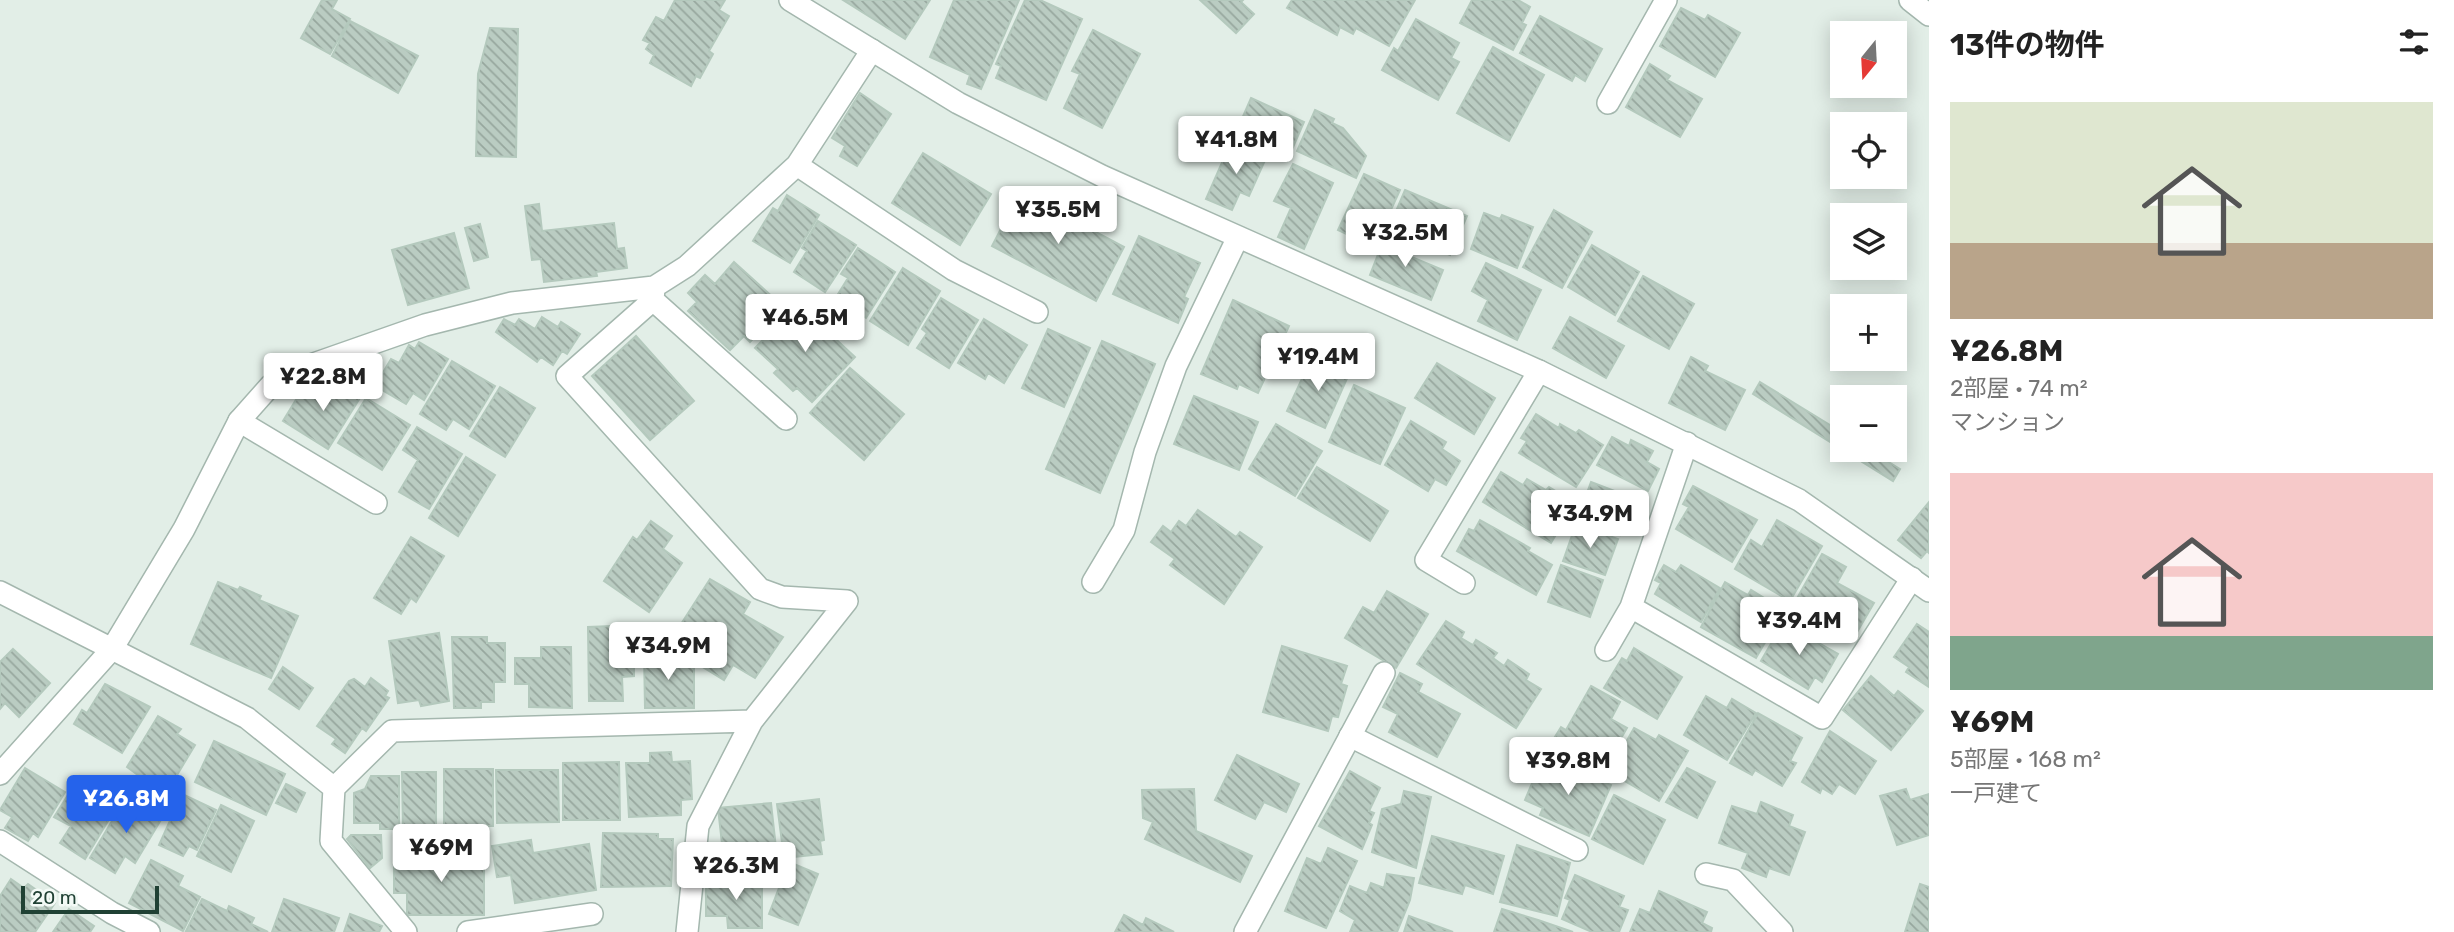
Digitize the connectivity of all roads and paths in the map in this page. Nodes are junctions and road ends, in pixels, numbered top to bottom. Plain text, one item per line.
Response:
1 (790, 0) edge
2 (1665, 0) edge
3 (1910, 0) edge
4 (1929, 15) edge
5 (872, 50) junction
6 (1608, 103) dead end
7 (797, 165) junction
8 (1238, 237) junction
9 (654, 293) junction
10 (1037, 312) dead end
11 (1539, 371) junction
12 (786, 419) dead end
13 (239, 421) junction
14 (1687, 443) junction
15 (376, 503) dead end
16 (1912, 578) junction
17 (1093, 582) dead end
18 (1464, 583) dead end
19 (1929, 591) edge
20 (0, 592) edge
21 (1631, 607) junction
22 (112, 649) junction
23 (1606, 650) dead end
24 (1384, 673) dead end
25 (752, 721) junction
26 (1350, 737) junction
27 (0, 774) edge
28 (334, 788) junction
29 (0, 841) edge
30 (1577, 850) dead end
31 (1706, 874) dead end
32 (592, 914) dead end
33 (149, 932) edge
34 (406, 932) edge
35 (468, 932) edge
36 (687, 932) edge
37 (1245, 932) edge
38 (1782, 932) edge

1 - 5 street
2 - 6 street
3 - 4 street
5 - 7 street
5 - 8 street
7 - 9 street
7 - 10 street
8 - 11 street
8 - 17 street
9 - 12 street
9 - 13 street
9 - 25 street
11 - 14 street
11 - 18 street
13 - 15 street
13 - 22 street
14 - 16 street
14 - 21 street
16 - 19 street
16 - 21 street
20 - 22 street
21 - 23 street
22 - 27 street
22 - 28 street
24 - 26 street
25 - 28 street
25 - 36 street
26 - 30 street
26 - 37 street
28 - 34 street
29 - 33 street
31 - 38 street
32 - 35 street

